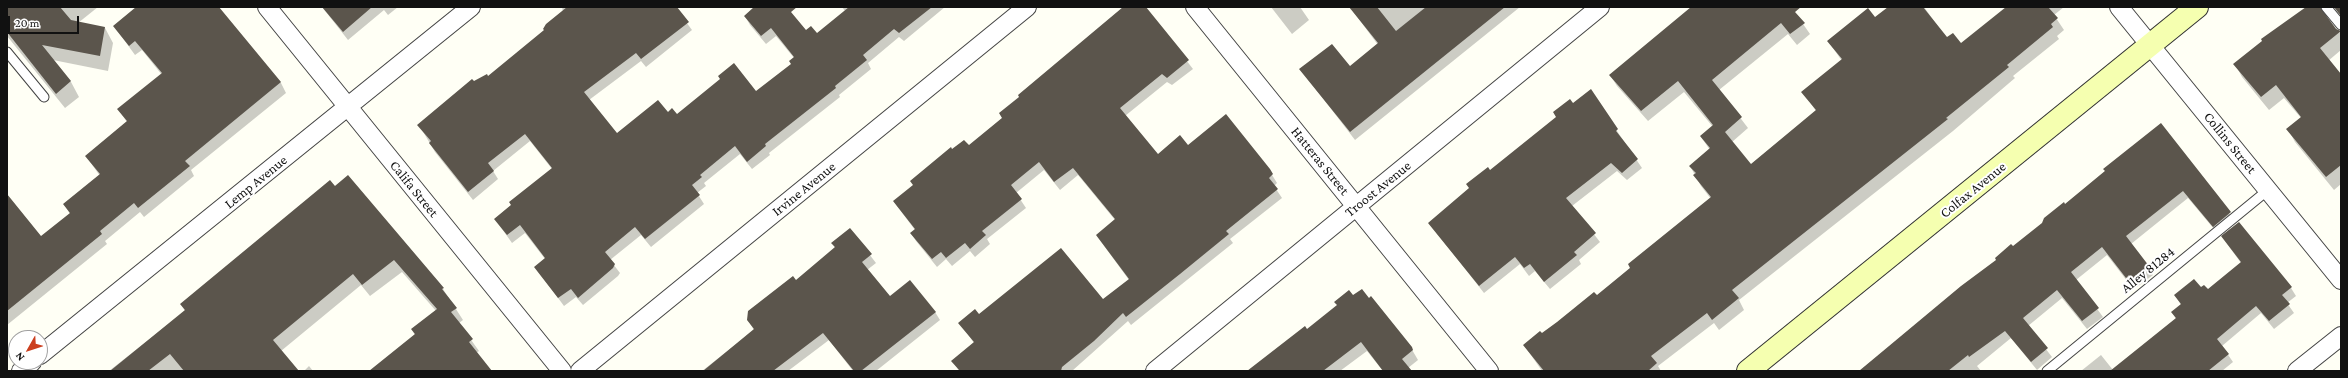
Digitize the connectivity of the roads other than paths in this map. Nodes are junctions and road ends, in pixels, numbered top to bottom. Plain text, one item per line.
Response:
1 (267, 7) edge
2 (471, 7) edge
3 (1027, 7) edge
4 (1195, 7) edge
5 (1600, 7) edge
6 (2119, 7) edge
7 (2197, 7) edge
8 (2326, 7) edge
9 (2341, 25) edge
10 (2150, 46) junction
11 (7, 52) edge
12 (44, 97) dead end
13 (348, 107) junction
14 (2268, 190) junction
15 (1357, 206) junction
16 (2341, 280) edge
17 (2341, 336) edge
18 (48, 350) edge
19 (562, 371) edge
20 (580, 371) edge
21 (1155, 371) edge
22 (1489, 371) edge
23 (1748, 371) edge
24 (2047, 371) edge
25 (2297, 371) edge

1 - 13 street, Califa Street
2 - 13 street, Lemp Avenue
3 - 20 street, Irvine Avenue
4 - 15 street, Hatteras Street
5 - 15 street, Troost Avenue
6 - 10 street, Collins Street
7 - 10 main road, Colfax Avenue
8 - 9 lane
10 - 14 street, Collins Street
10 - 23 main road, Colfax Avenue
11 - 12 lane
13 - 18 street, Lemp Avenue
13 - 19 street, Califa Street
14 - 16 street, Collins Street
14 - 24 lane, Alley 81284
15 - 21 street, Troost Avenue
15 - 22 street, Hatteras Street
17 - 25 street

